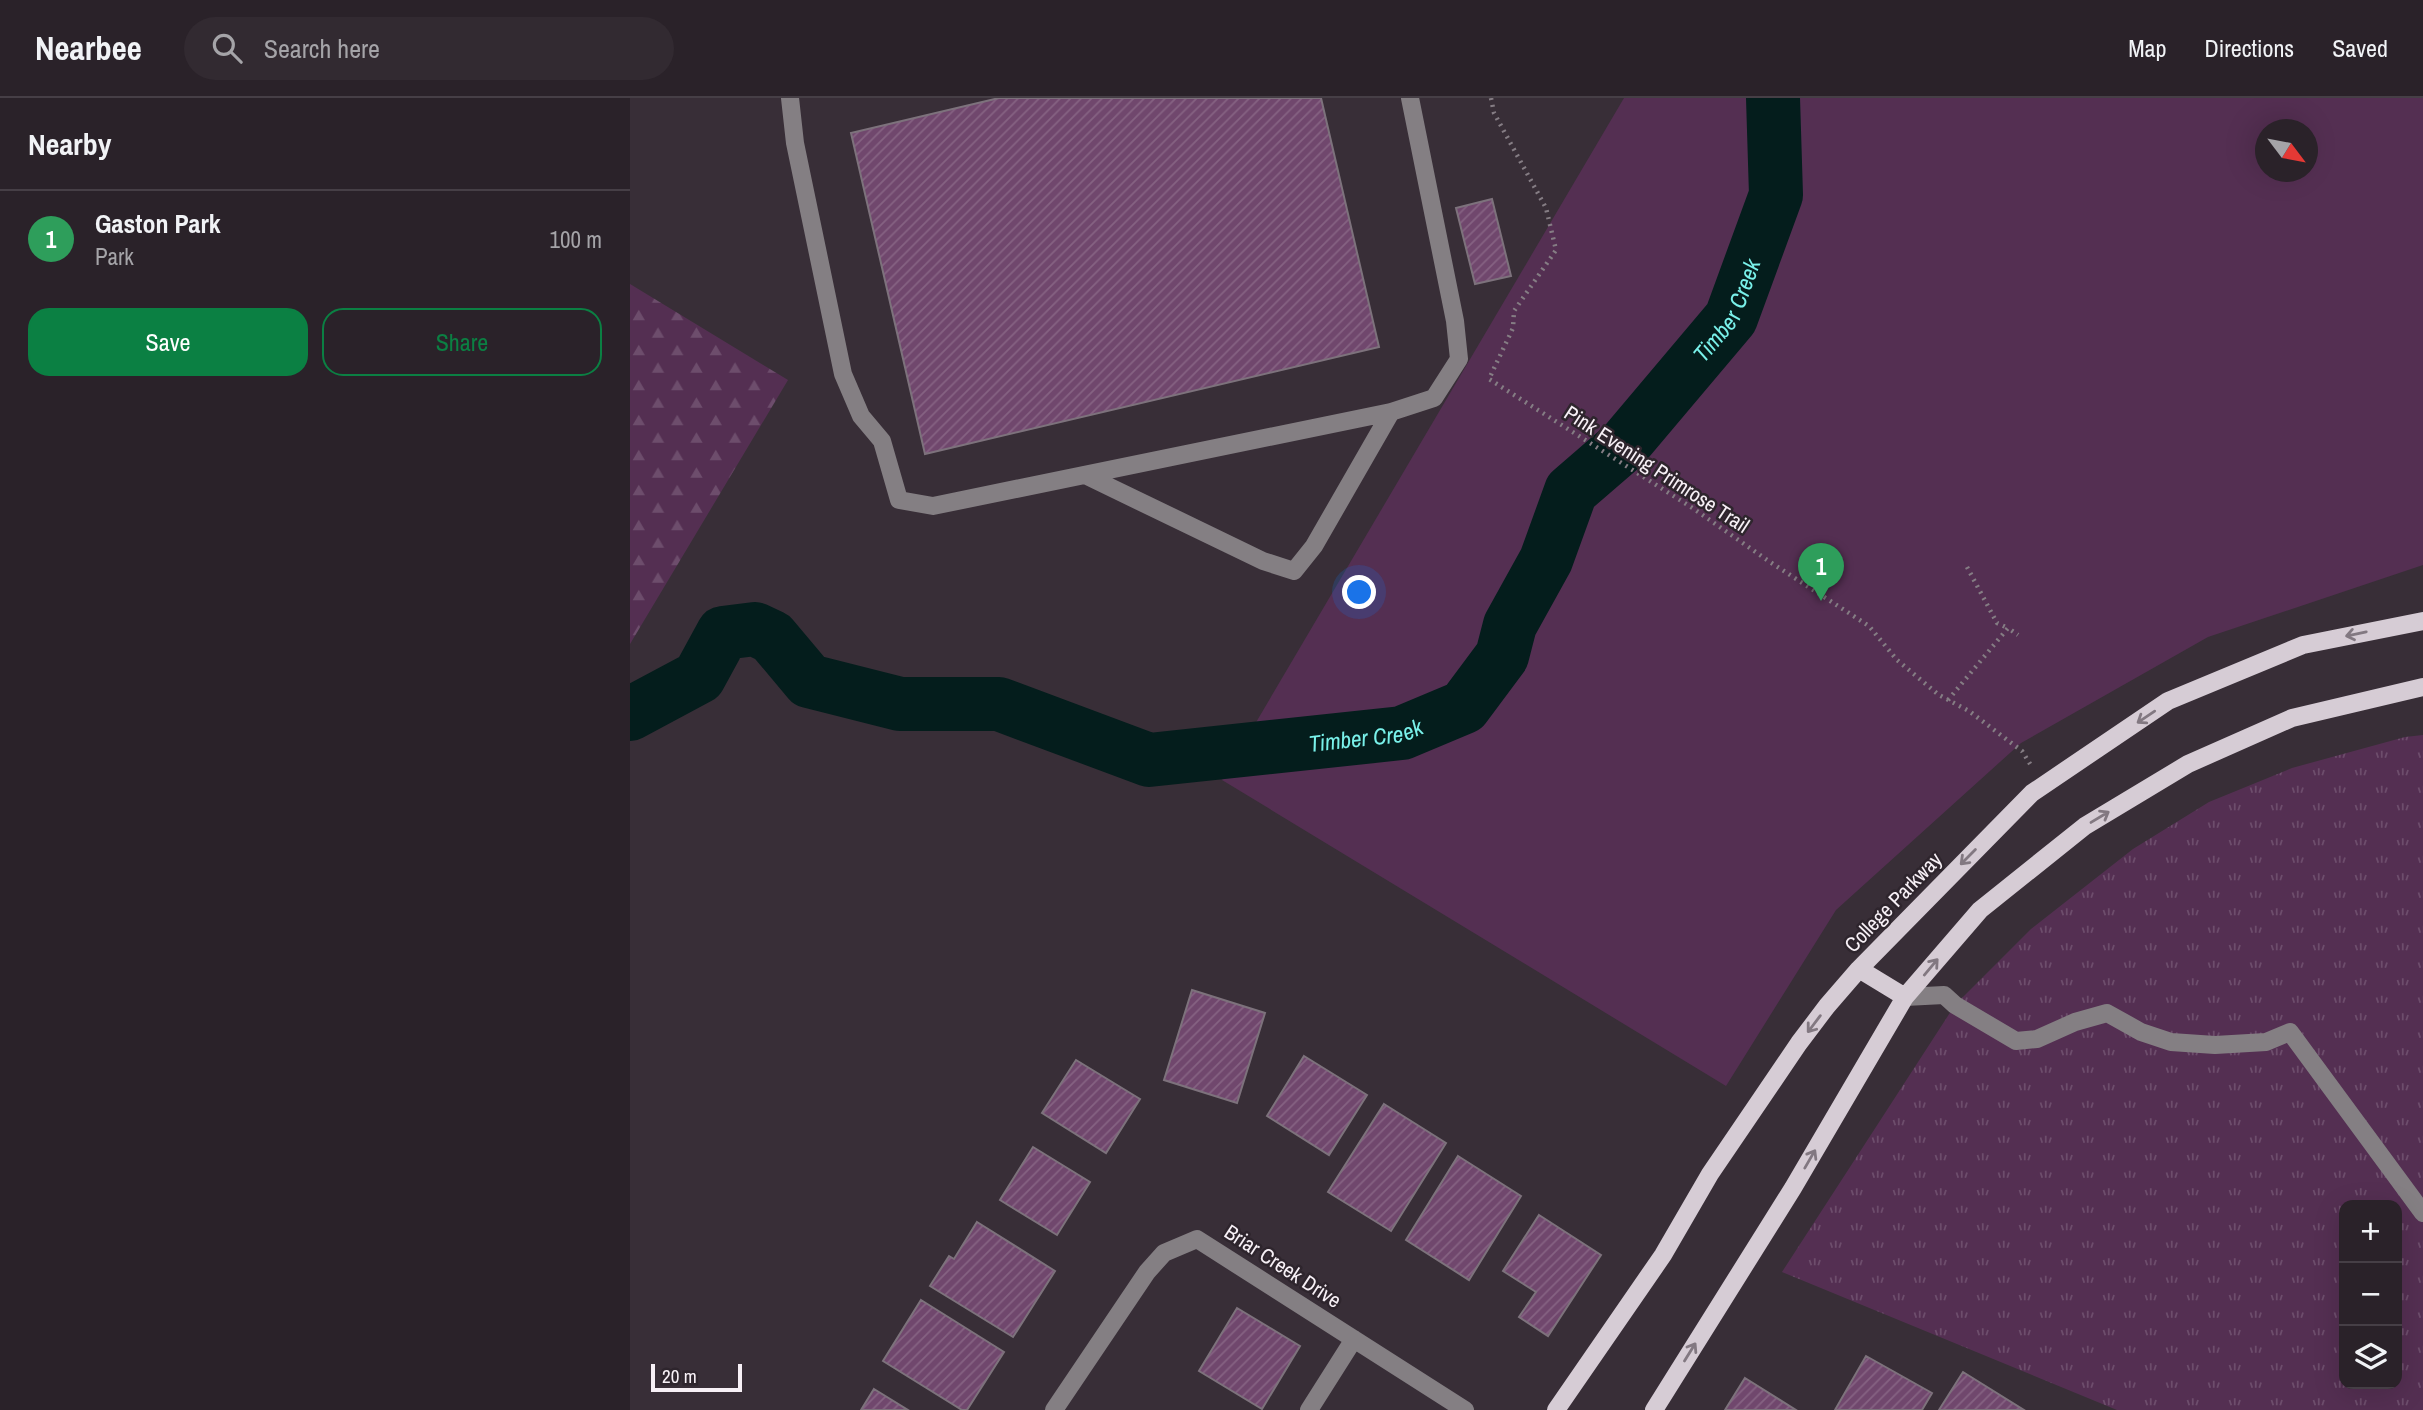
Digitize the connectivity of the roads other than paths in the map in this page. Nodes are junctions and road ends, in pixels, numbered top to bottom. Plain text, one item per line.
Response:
1 (790, 98) edge
2 (1410, 98) edge
3 (1391, 412) junction
4 (1085, 475) junction
5 (2423, 621) edge
6 (2423, 687) edge
7 (1859, 969) junction
8 (1905, 997) junction
9 (2423, 1213) edge
10 (1354, 1339) junction
11 (1054, 1410) edge
12 (1309, 1410) edge
13 (1465, 1410) edge
14 (1556, 1410) edge
15 (1654, 1410) edge

1 - 4 street
2 - 3 street
3 - 4 street
3 - 4 street
5 -> 7 main road, College Parkway
8 -> 6 main road
7 - 8 main road
7 -> 14 main road, College Parkway
8 - 9 street
15 -> 8 main road
10 - 11 street, Briar Creek Drive
10 - 12 street
10 - 13 street, Briar Creek Drive

